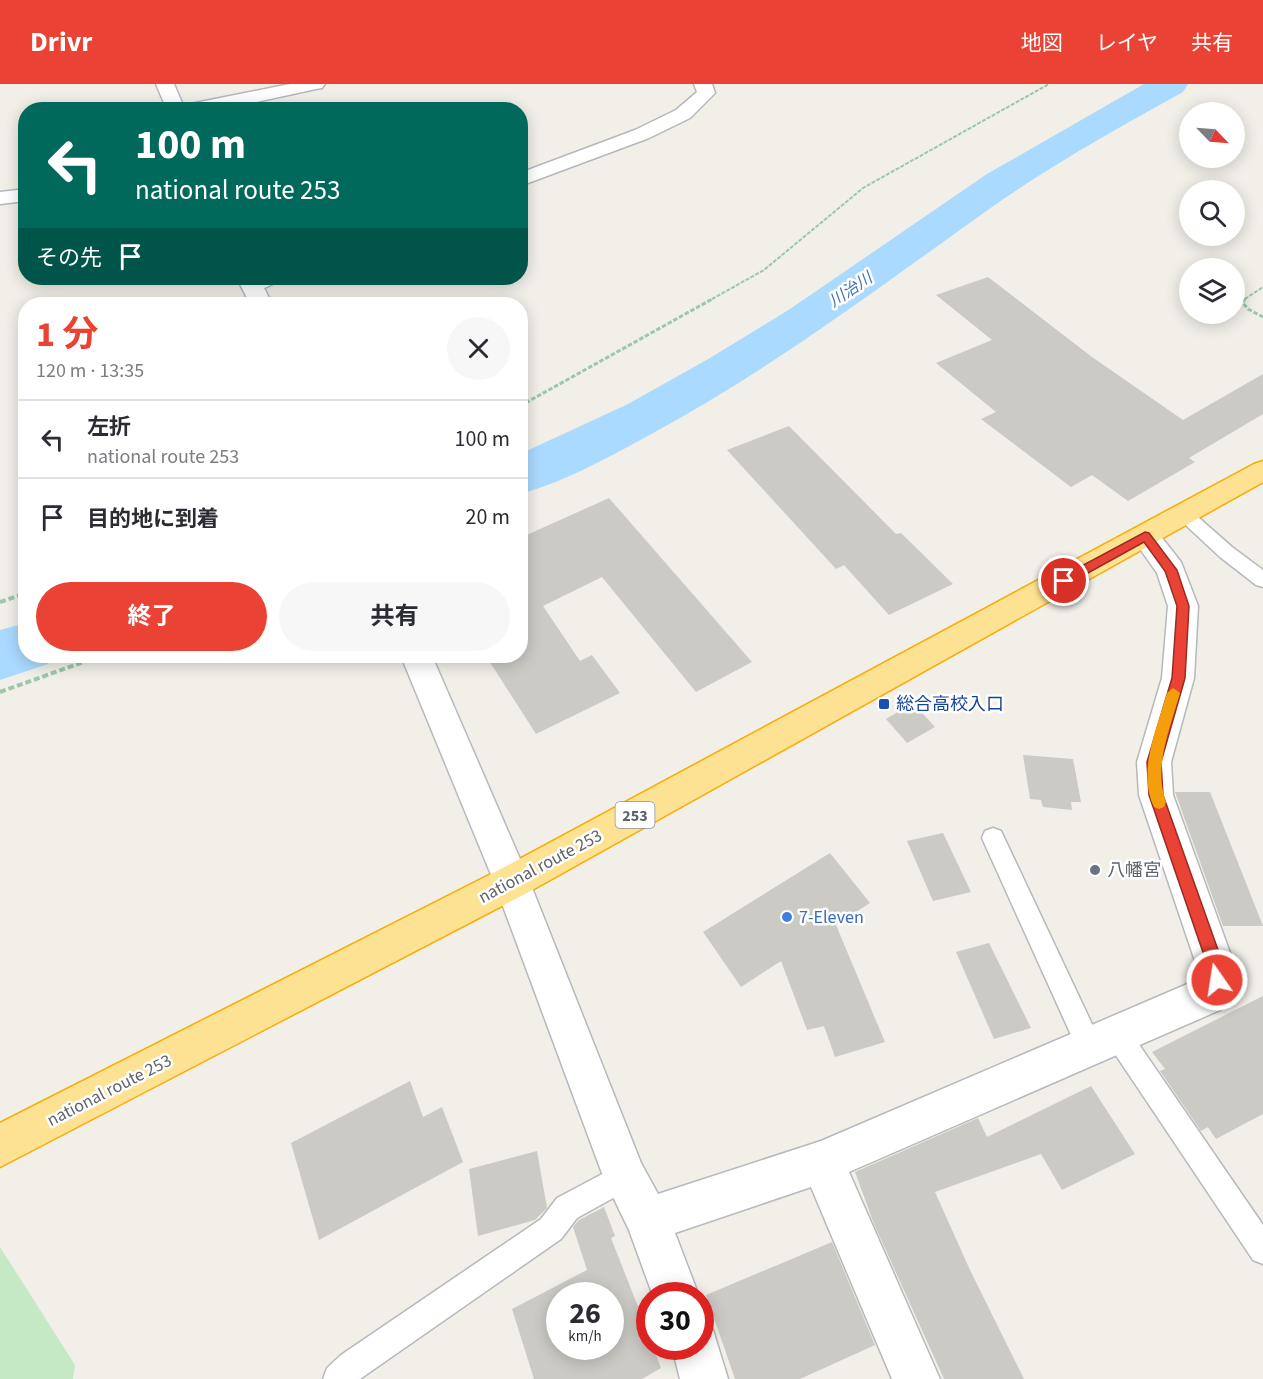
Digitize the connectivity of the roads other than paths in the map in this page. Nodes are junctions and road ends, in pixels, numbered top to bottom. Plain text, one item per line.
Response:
1 (165, 84) edge
2 (316, 84) edge
3 (703, 84) edge
4 (173, 102) edge
5 (229, 102) edge
6 (528, 177) edge
7 (18, 196) edge
8 (0, 198) edge
9 (1263, 470) edge
10 (1184, 514) junction
11 (1145, 536) junction
12 (1263, 580) edge
13 (419, 663) edge
14 (993, 838) dead end
15 (512, 882) junction
16 (1104, 1042) junction
17 (0, 1146) edge
18 (822, 1162) junction
19 (625, 1176) junction
20 (648, 1220) junction
21 (1263, 1250) edge
22 (671, 1282) edge
23 (699, 1360) edge
24 (338, 1379) edge
25 (704, 1379) edge
26 (916, 1379) edge

1 - 4 street
2 - 5 street
3 - 6 street
7 - 8 street
9 - 10 highway, national route 253 / 253
10 - 11 highway, national route 253 / 253
10 - 12 lane
11 - 15 highway, national route 253 / 253
11 - 16 street
13 - 15 street
14 - 16 lane
15 - 17 highway, national route 253 / 253
15 - 19 street
16 - 18 street
16 - 21 lane
18 - 20 street
18 - 26 street
19 - 20 street
19 - 24 lane
20 - 22 street
23 - 25 street

